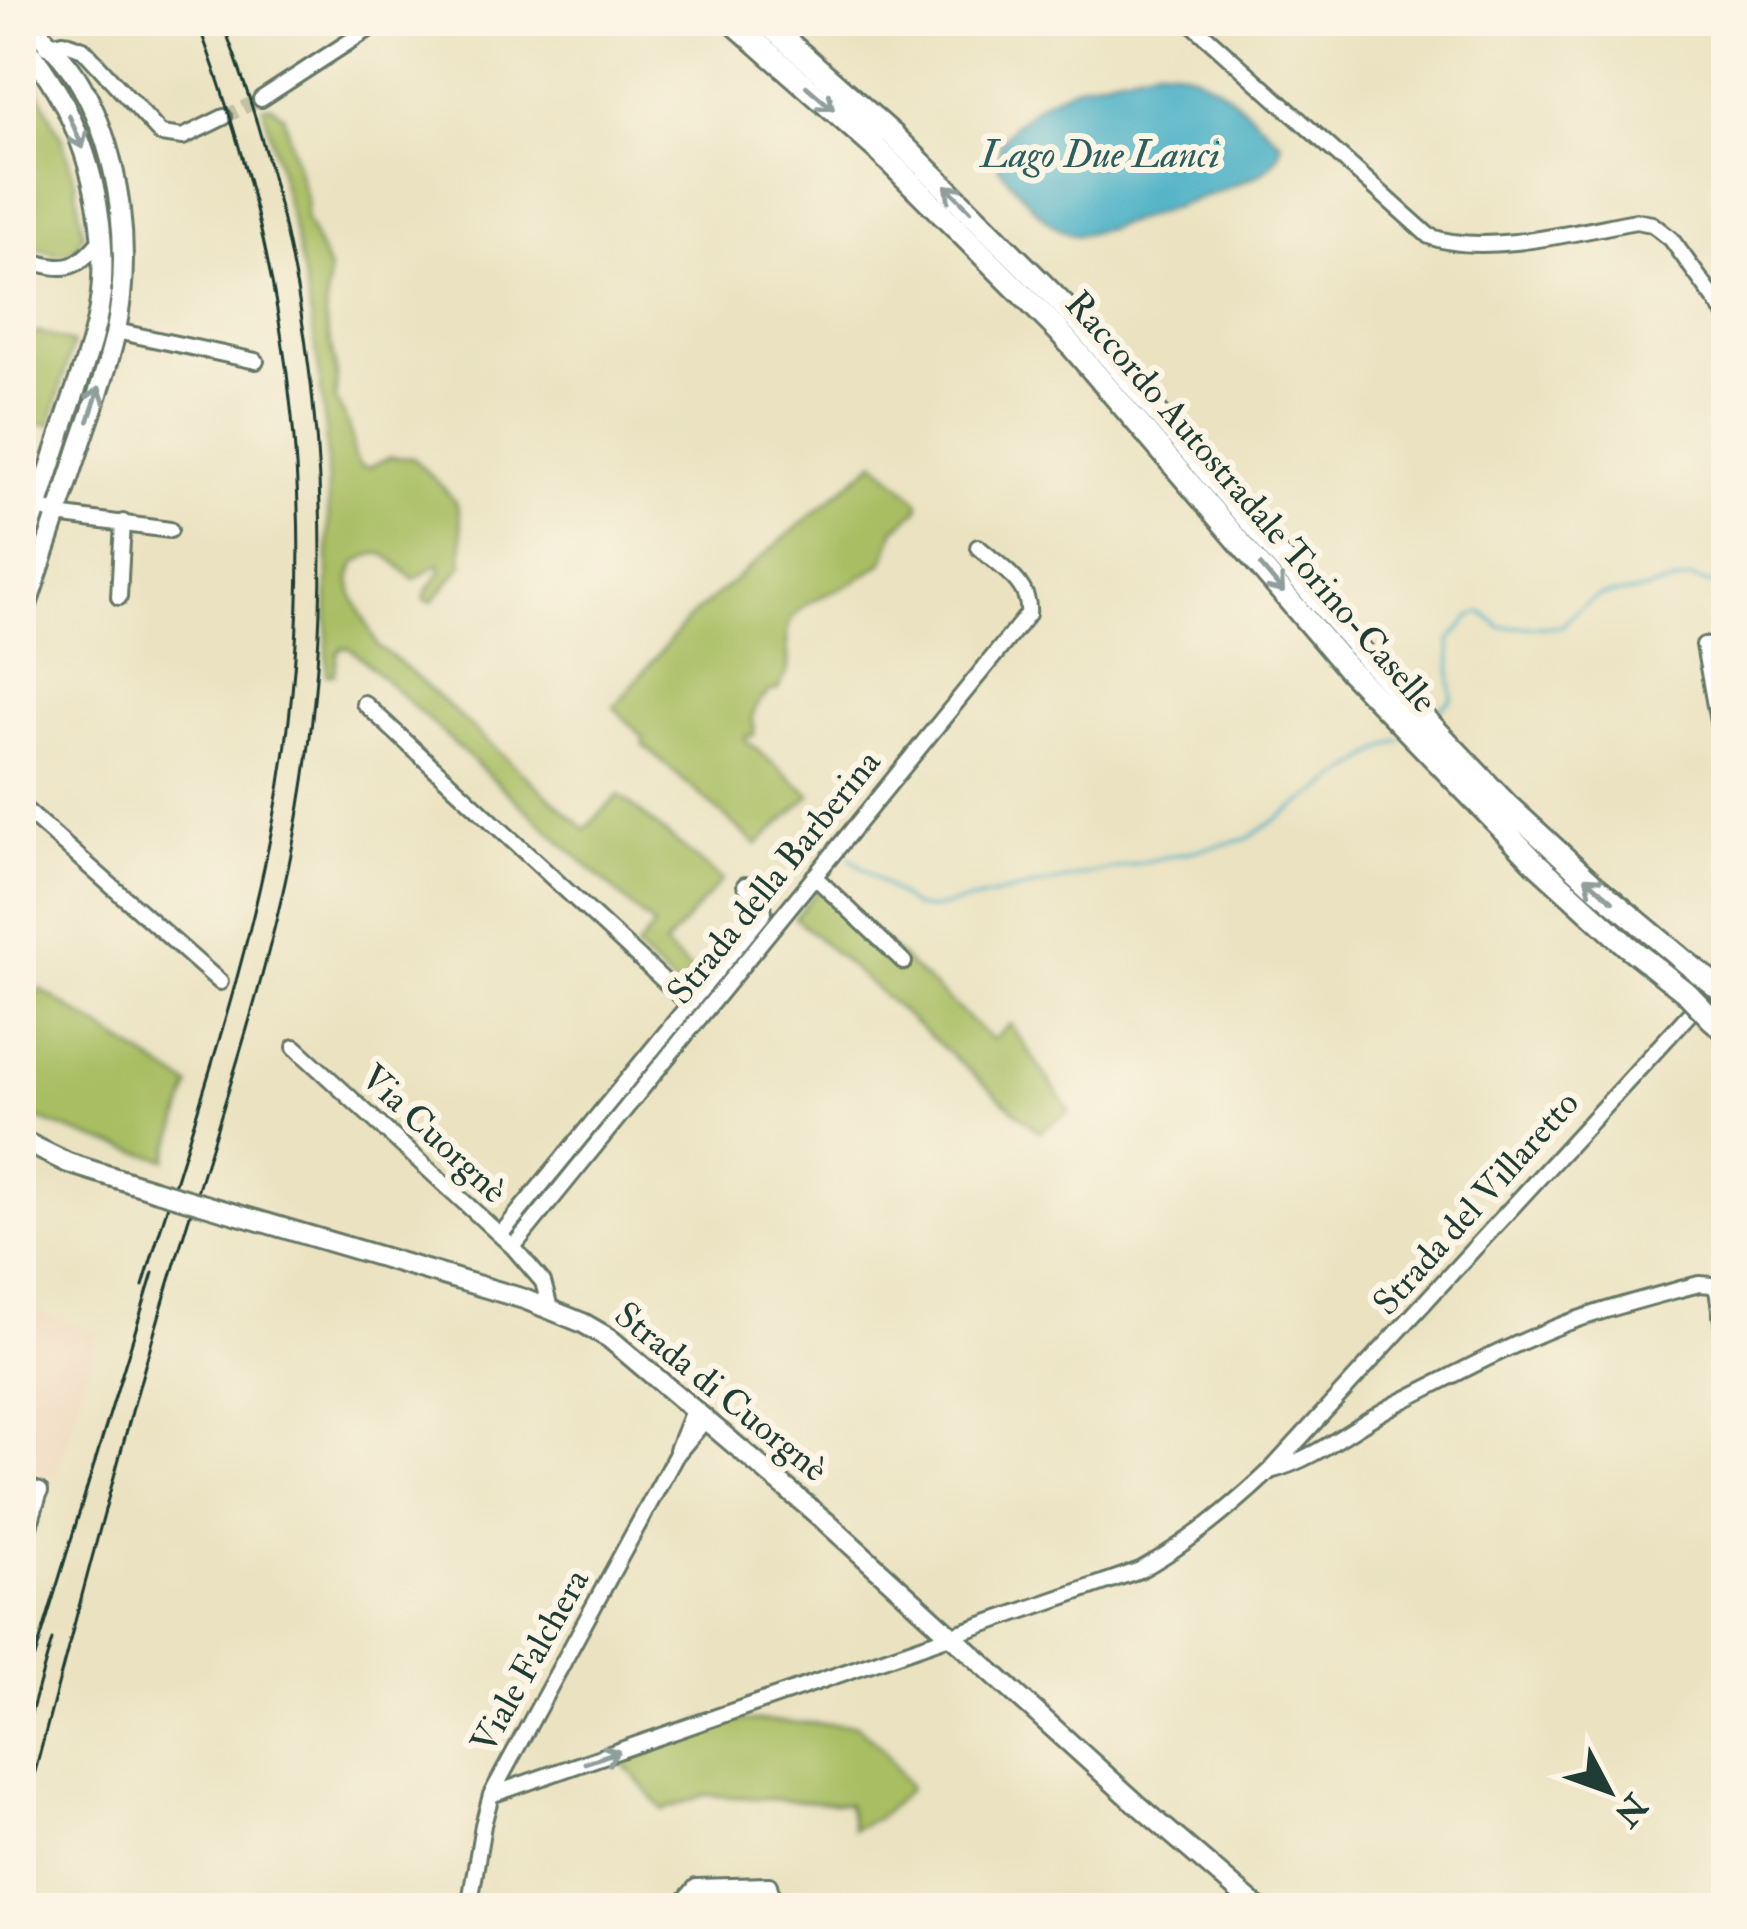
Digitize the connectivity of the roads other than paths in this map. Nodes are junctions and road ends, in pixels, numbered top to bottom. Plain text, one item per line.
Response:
1 (29, 21) edge
2 (381, 21) edge
3 (732, 21) edge
4 (764, 21) edge
5 (1190, 21) edge
6 (40, 52) edge
7 (260, 99) tunnel mouth
8 (224, 117) tunnel mouth
9 (101, 240) junction
10 (21, 259) edge
11 (1032, 288) junction
12 (1726, 315) edge
13 (116, 331) junction
14 (256, 361) dead end
15 (38, 506) junction
16 (57, 515) junction
17 (123, 522) junction
18 (170, 530) dead end
19 (979, 548) dead end
20 (21, 556) edge
21 (119, 597) dead end
22 (21, 623) edge
23 (1704, 645) dead end
24 (364, 703) dead end
25 (1726, 766) edge
26 (21, 806) edge
27 (814, 876) junction
28 (745, 885) dead end
29 (904, 962) dead end
30 (1726, 974) edge
31 (220, 982) dead end
32 (689, 1004) junction
33 (1721, 1016) edge
34 (295, 1046) dead end
35 (21, 1140) edge
36 (500, 1235) junction
37 (513, 1247) junction
38 (531, 1267) junction
39 (524, 1299) junction
40 (550, 1308) junction
41 (1726, 1346) edge
42 (700, 1414) junction
43 (1270, 1471) junction
44 (21, 1484) edge
45 (21, 1553) edge
46 (951, 1637) junction
47 (491, 1795) junction
48 (469, 1908) edge
49 (678, 1908) edge
50 (775, 1908) edge
51 (1258, 1908) edge

1 - 6 main road
2 - 7 street
3 -> 11 highway, Raccordo Autostradale Torino-Caselle
11 -> 4 highway, Raccordo Autostradale Torino-Caselle
5 - 12 street
6 - 8 street
6 -> 9 main road
6 - 13 main road
9 - 10 street
9 - 15 main road
11 - 33 highway, Raccordo Autostradale Torino-Caselle, bridge
13 - 14 street
16 -> 13 main road
15 - 16 street
15 - 20 main road
16 - 17 street
16 - 22 main road
17 - 18 street
17 - 21 street
19 - 27 street, Strada della Barberina
23 - 25 street
24 - 32 street, Strada della Barberina
26 - 31 street
27 - 29 street
27 - 37 street, Strada della Barberina
28 - 32 street, Strada della Barberina
30 - 43 street, Strada del Villaretto
32 - 36 street, Strada della Barberina
34 - 36 street, Via Cuorgnè
35 - 39 main road, Strada di Cuorgnè, bridge
36 - 37 street, Via Cuorgnè
37 - 38 street, Via Cuorgnè
38 - 39 street
38 - 40 street, Via Cuorgnè
39 - 40 main road, Strada di Cuorgnè
40 - 42 main road, Strada di Cuorgnè
41 - 43 street, Strada del Villaretto
42 - 46 main road, Strada di Cuorgnè
42 - 47 street, Viale Falchera
43 - 46 street, Strada del Villaretto
44 - 45 street
47 -> 46 street, Strada del Villaretto
46 - 51 main road, Strada di Cuorgnè
47 - 48 street, Viale Falchera
49 - 50 street

